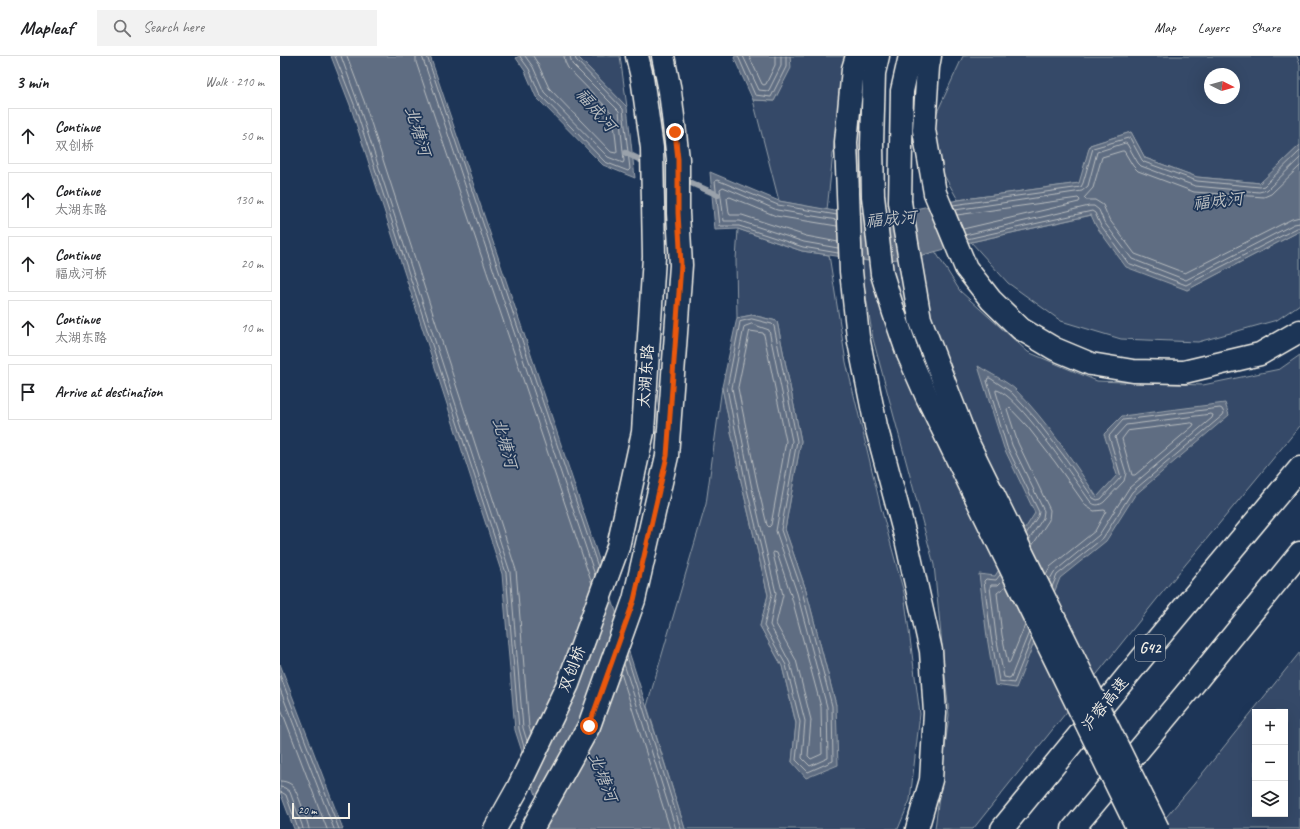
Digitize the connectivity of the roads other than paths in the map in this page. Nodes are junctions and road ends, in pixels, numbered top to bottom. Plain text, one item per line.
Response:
1 (637, 56) edge
2 (663, 56) edge
3 (857, 56) edge
4 (878, 56) edge
5 (910, 56) edge
6 (930, 56) edge
7 (1300, 331) edge
8 (1300, 468) edge
9 (618, 547) joint
10 (1300, 553) edge
11 (1077, 825) edge
12 (532, 828) edge
13 (494, 829) edge
14 (917, 829) edge
15 (1002, 829) edge
16 (1138, 829) edge
17 (1158, 829) edge

1 - 9 main road, 太湖东路
2 - 12 main road, 太湖东路
3 - 14 main road
4 - 16 main road, bridge
5 - 17 main road, bridge
6 - 7 main road
8 - 15 main road, 沪蓉高速 / G42
9 - 13 main road, 双创桥
10 - 11 main road

